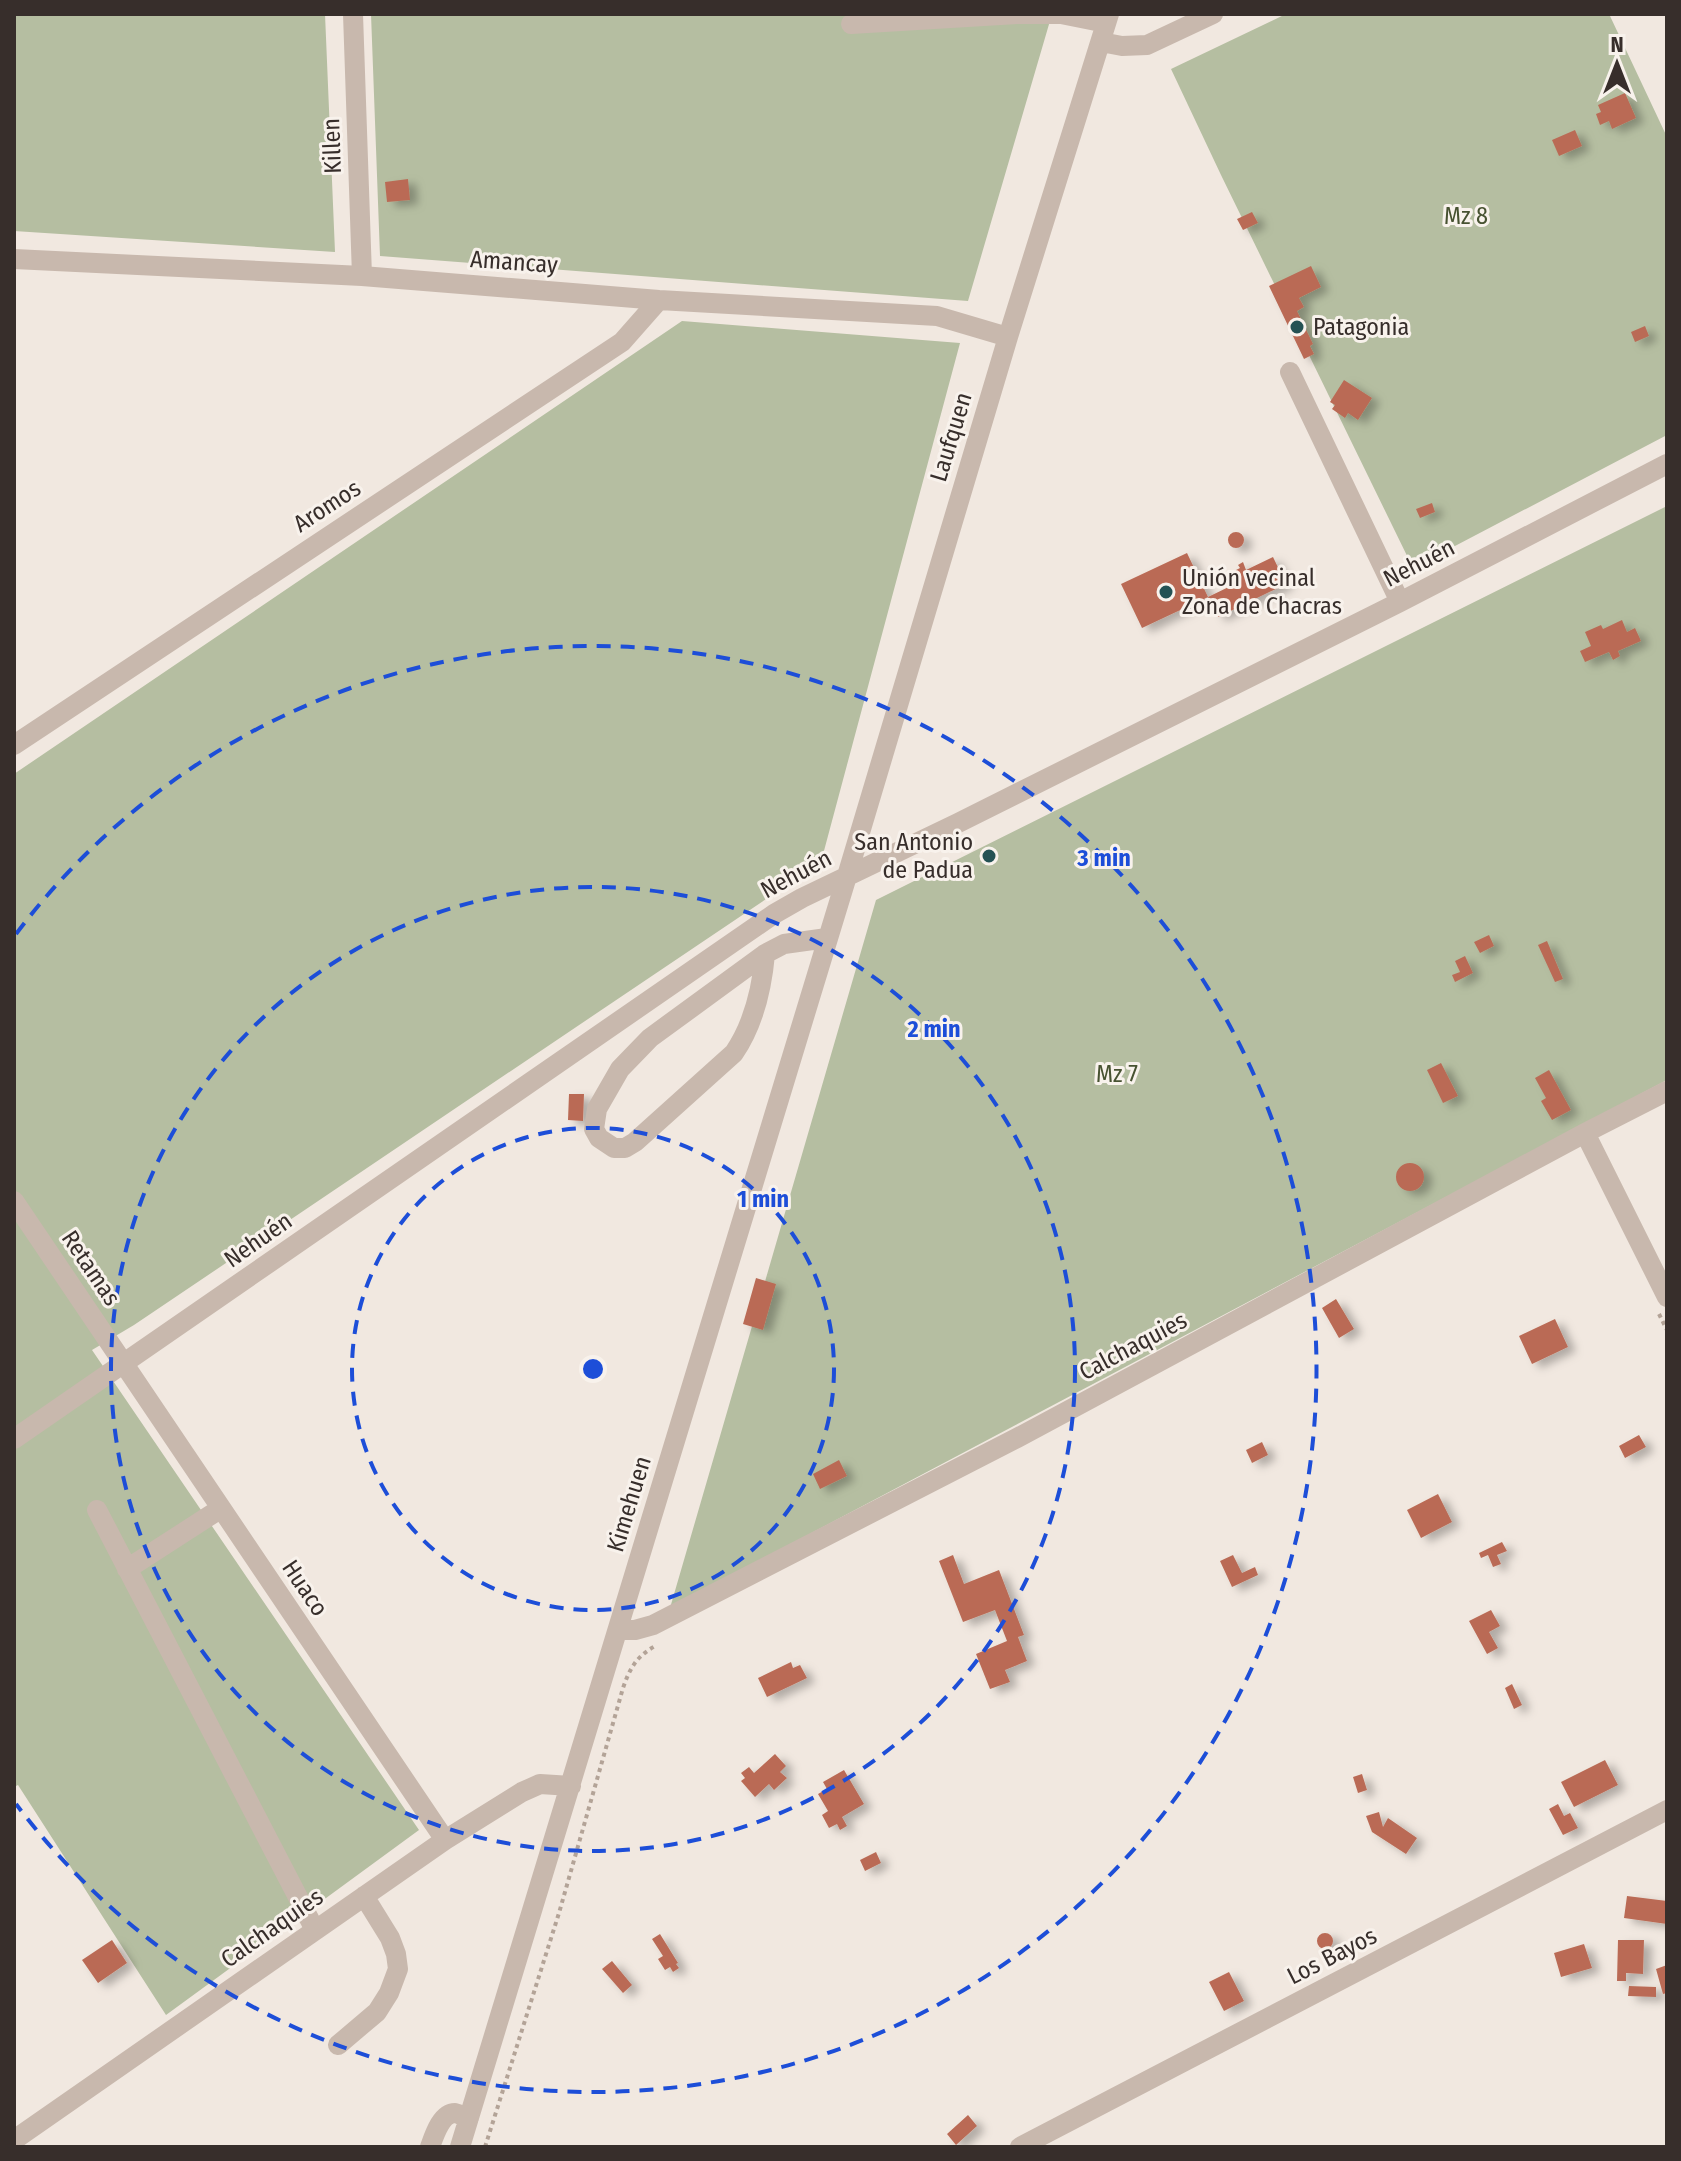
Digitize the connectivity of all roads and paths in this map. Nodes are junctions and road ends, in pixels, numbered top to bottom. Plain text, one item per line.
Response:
1 (353, 14) edge
2 (1213, 14) edge
3 (851, 24) dead end
4 (1105, 26) edge
5 (14, 259) edge
6 (362, 276) junction
7 (659, 300) junction
8 (1008, 337) junction
9 (1290, 372) dead end
10 (1667, 464) edge
11 (1400, 602) junction
12 (14, 745) edge
13 (847, 876) junction
14 (827, 938) junction
15 (765, 954) junction
16 (1667, 1091) edge
17 (1585, 1133) junction
18 (14, 1201) edge
19 (1661, 1301) edge
20 (1667, 1330) edge
21 (125, 1363) junction
22 (14, 1439) edge
23 (220, 1509) junction
24 (97, 1510) dead end
25 (127, 1569) junction
26 (618, 1630) junction
27 (665, 1639) dead end
28 (571, 1786) junction
29 (1667, 1810) edge
30 (445, 1840) junction
31 (364, 1896) junction
32 (315, 1930) junction
33 (338, 2045) dead end
34 (469, 2118) junction
35 (14, 2140) edge
36 (430, 2147) edge
37 (460, 2147) edge
38 (485, 2147) edge
39 (1020, 2147) edge

1 - 6 street, Killen
2 - 4 street
3 - 4 street
4 - 8 street, Laufquen
5 - 6 street, Amancay
6 - 7 street, Amancay
7 - 8 street, Amancay
7 - 12 street, Aromos
8 - 13 street, Laufquen
9 - 11 street
10 - 11 street, Nehuén
11 - 13 street, Nehuén
13 - 14 street, Kimehuen
13 - 21 street, Nehuén
14 - 15 street
14 - 26 street, Kimehuen
15 - 15 street
16 - 17 street, Calchaquies
17 - 19 street
17 - 26 street, Calchaquies
18 - 21 street, Retamas
19 - 20 path
21 - 22 street, Nehuén
21 - 23 street, Huaco
23 - 25 street
23 - 30 street, Huaco
24 - 25 street
25 - 32 street
26 - 28 street, Kimehuen
27 - 38 path
28 - 30 street, Calchaquies
28 - 34 street, Kimehuen
29 - 39 street, Los Bayos
30 - 31 street, Calchaquies
31 - 32 street, Calchaquies
31 - 33 street
32 - 35 street, Calchaquies
34 - 36 street
34 - 37 street, Kimehuen

